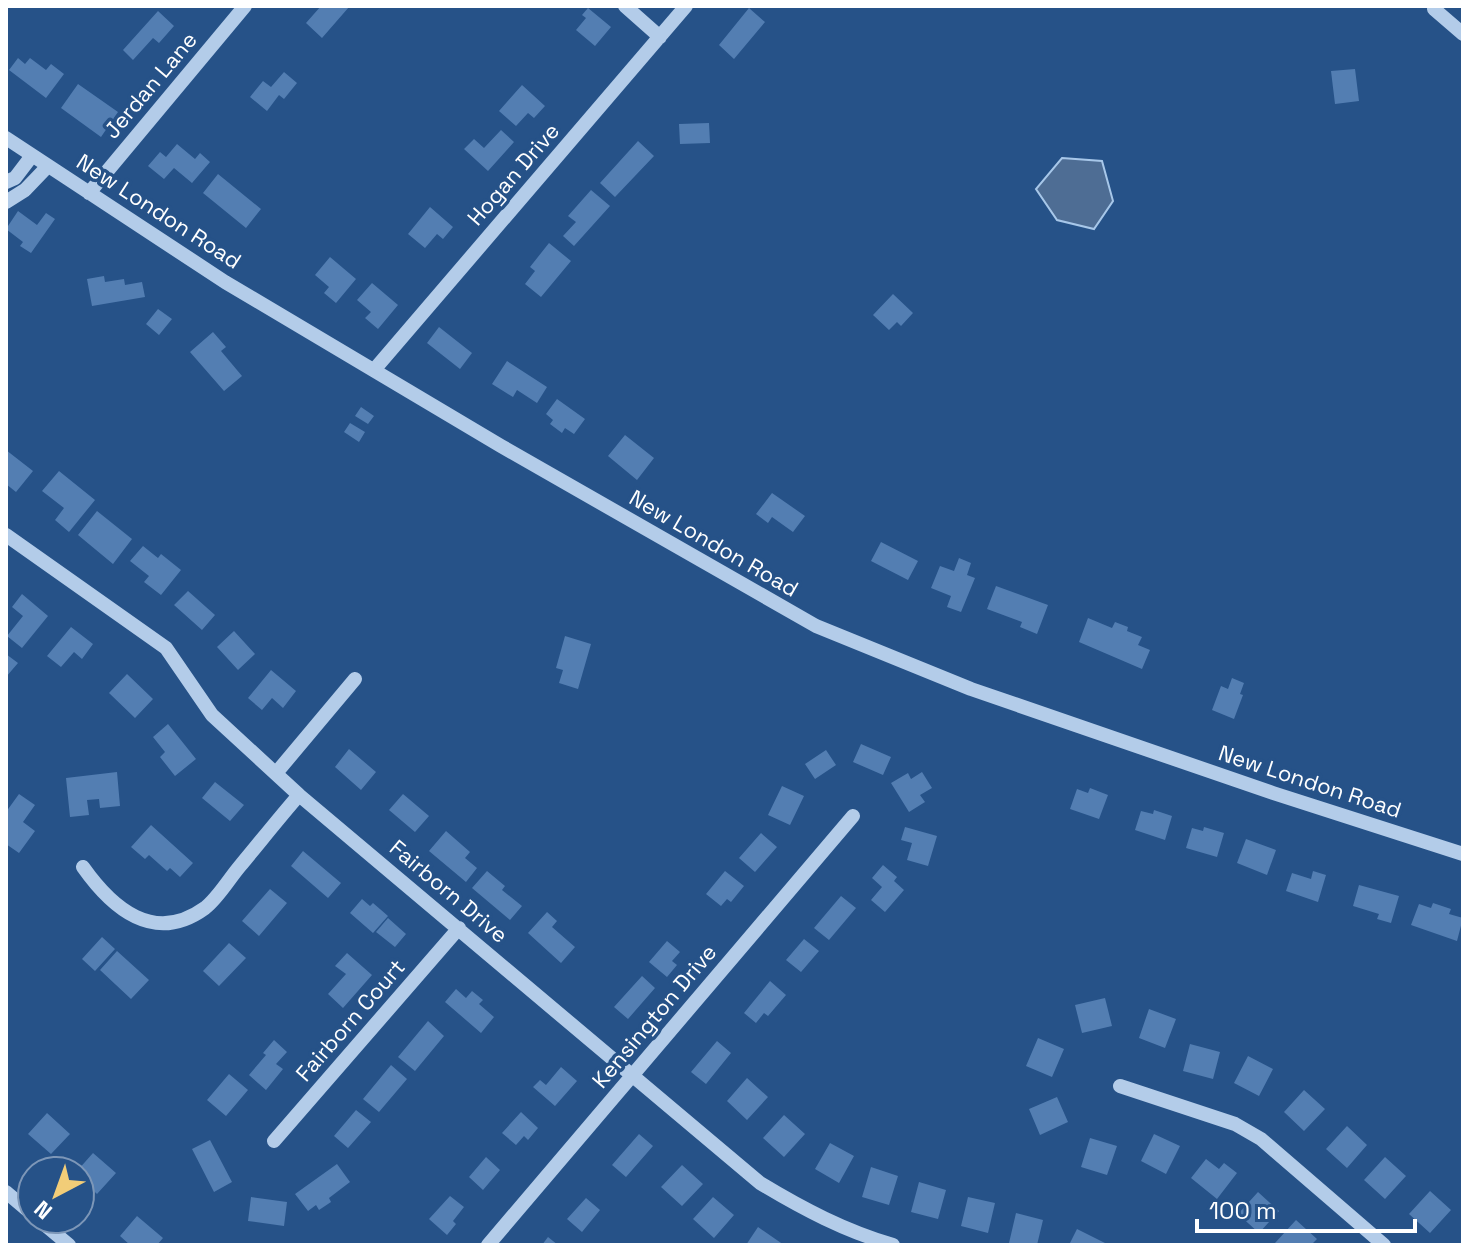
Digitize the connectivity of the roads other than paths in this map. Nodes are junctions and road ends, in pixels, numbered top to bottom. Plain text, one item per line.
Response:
1 (245, 6) edge
2 (625, 6) edge
3 (686, 6) edge
4 (1434, 9) dead end
5 (1463, 34) edge
6 (660, 37) junction
7 (6, 138) edge
8 (31, 157) junction
9 (48, 166) junction
10 (6, 182) edge
11 (89, 193) junction
12 (6, 202) edge
13 (374, 370) junction
14 (9, 542) edge
15 (355, 679) dead end
16 (277, 772) junction
17 (299, 795) junction
18 (853, 816) dead end
19 (1463, 854) edge
20 (83, 867) dead end
21 (459, 928) junction
22 (633, 1075) junction
23 (1120, 1086) dead end
24 (274, 1141) dead end
25 (867, 1241) edge
26 (488, 1245) edge
27 (893, 1245) edge
28 (1384, 1245) edge

1 - 11 street, Jerdan Lane
2 - 6 street
3 - 6 street, Hogan Drive
4 - 5 street
6 - 13 street, Hogan Drive
7 - 8 street, New London Road
8 - 9 street, New London Road
8 - 10 street
9 - 11 street, New London Road
9 - 12 street
11 - 13 street, New London Road
13 - 19 street, New London Road
14 - 16 street, Fairborn Drive
15 - 16 street
16 - 17 street, Fairborn Drive
17 - 20 street
17 - 21 street, Fairborn Drive
18 - 22 street, Kensington Drive
21 - 22 street, Fairborn Drive
21 - 24 street, Fairborn Court
22 - 25 street, Fairborn Drive
22 - 26 street, Kensington Drive
23 - 28 street
25 - 27 street, Fairborn Drive

